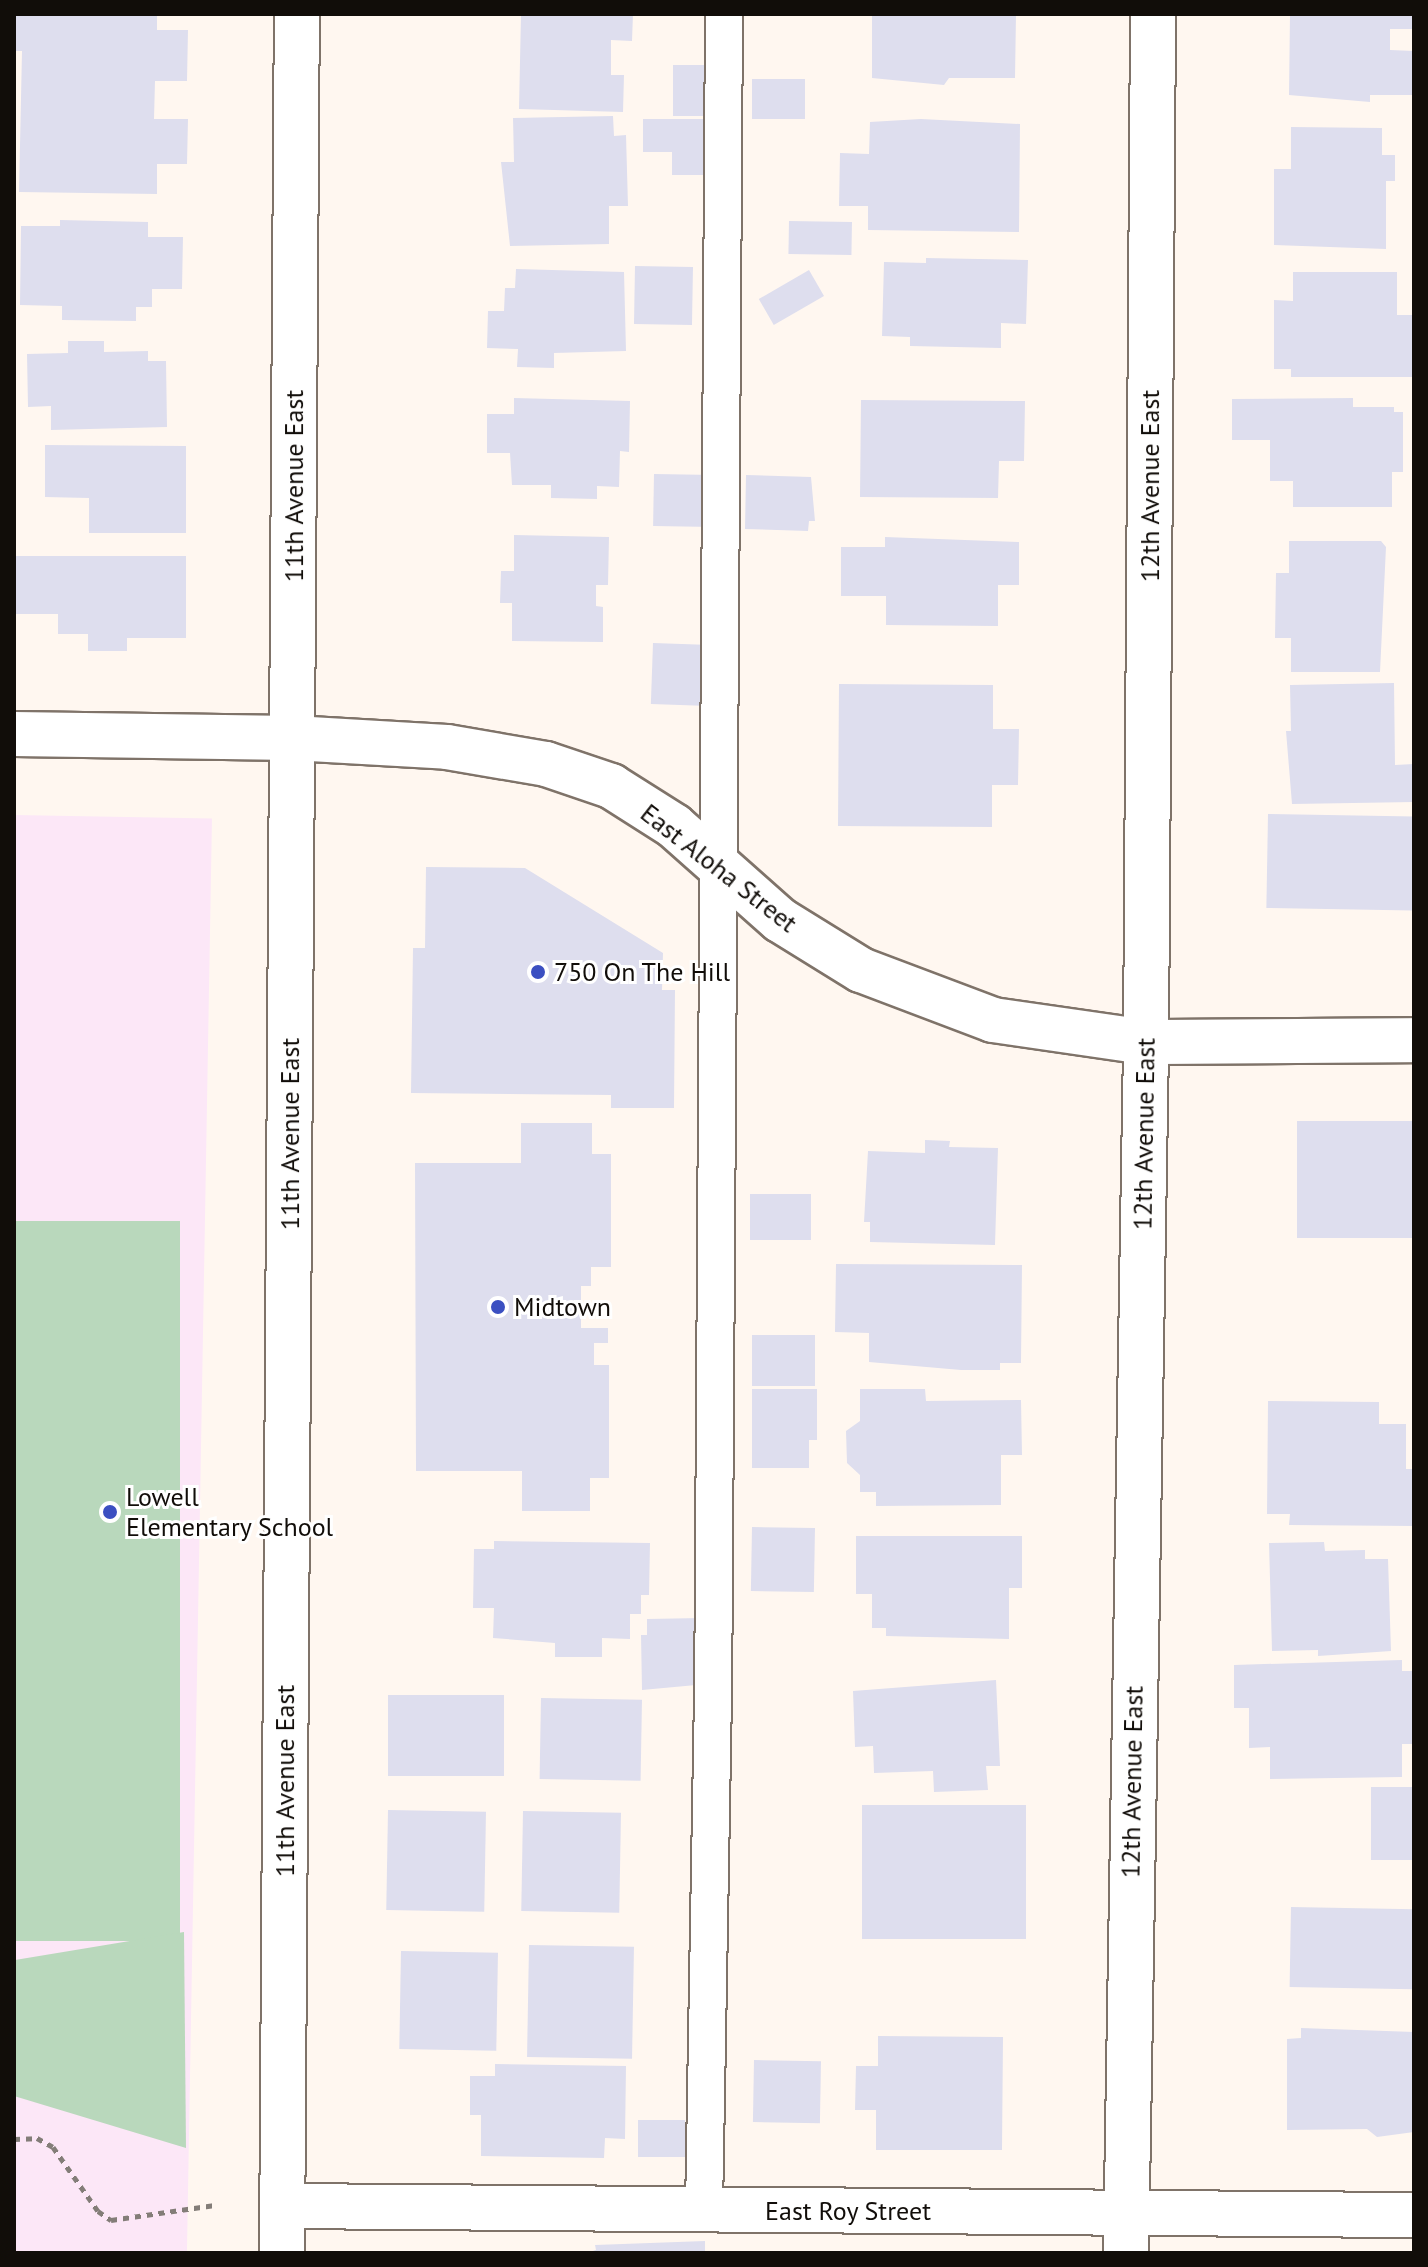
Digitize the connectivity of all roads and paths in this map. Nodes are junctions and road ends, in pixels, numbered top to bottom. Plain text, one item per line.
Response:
1 (297, 14) edge
2 (724, 14) edge
3 (1153, 14) edge
4 (14, 734) edge
5 (293, 738) junction
6 (716, 863) junction
7 (1414, 1040) edge
8 (1146, 1042) junction
9 (14, 2139) edge
10 (215, 2205) dead end
11 (283, 2206) junction
12 (704, 2210) junction
13 (1414, 2215) edge
14 (1125, 2233) edge
15 (282, 2253) edge

1 - 5 street, 11th Avenue East
2 - 6 lane
3 - 8 street, 12th Avenue East
4 - 5 street, East Aloha Street
5 - 6 street, East Aloha Street
5 - 11 street, 11th Avenue East
6 - 8 street, East Aloha Street
6 - 12 lane
7 - 8 street, East Aloha Street
8 - 14 street, 12th Avenue East
9 - 10 path
11 - 12 street, East Roy Street
11 - 15 street, 11th Avenue East
12 - 14 street, East Roy Street
13 - 14 street, East Roy Street

